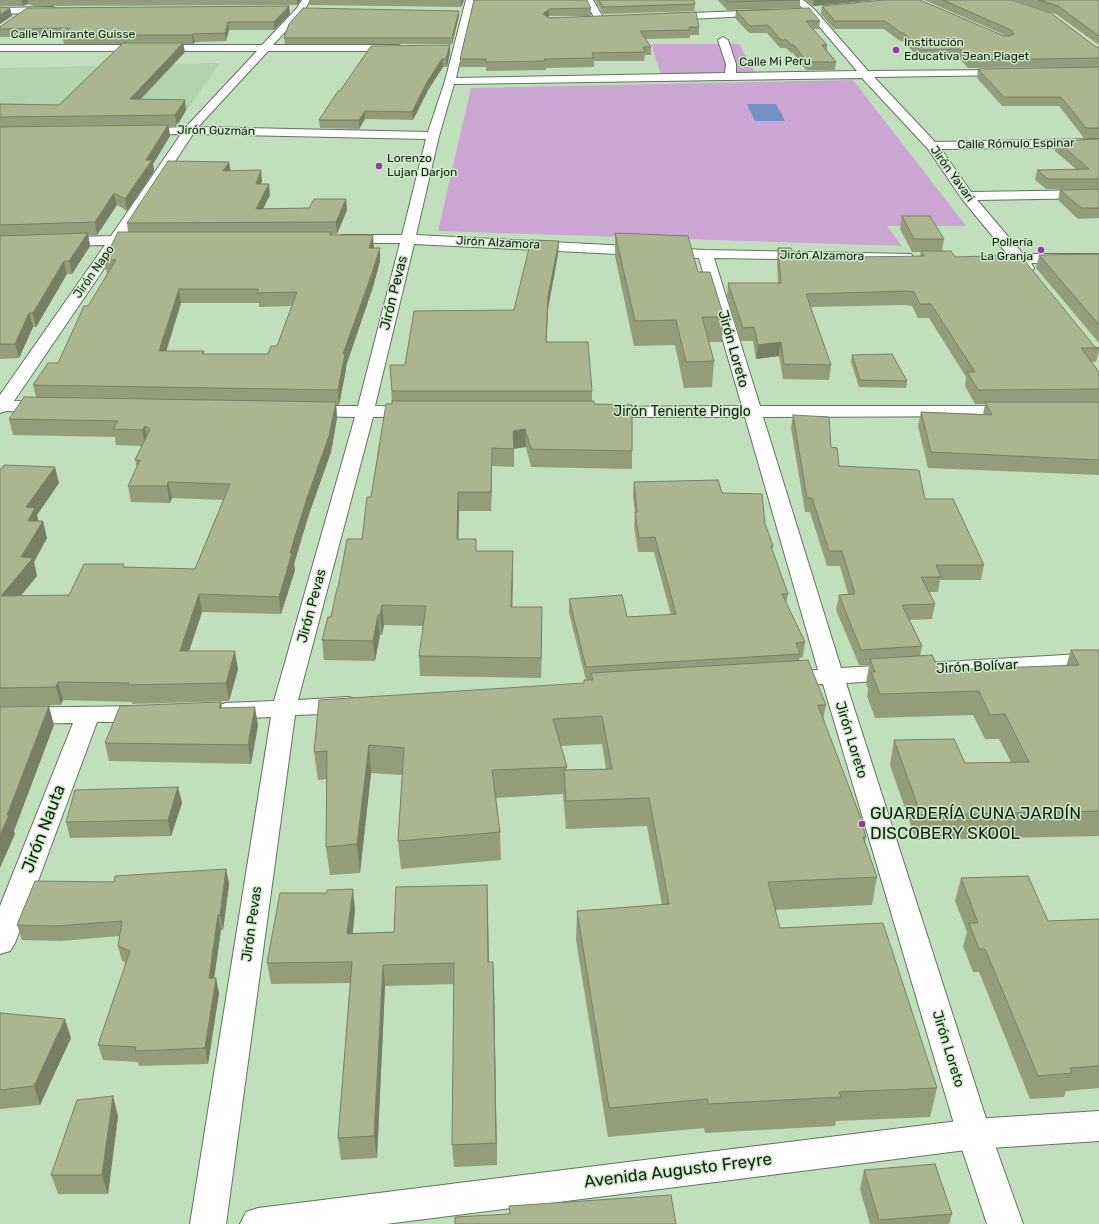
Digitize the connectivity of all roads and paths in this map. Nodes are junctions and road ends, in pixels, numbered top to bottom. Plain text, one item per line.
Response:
1 (39, 0) edge
2 (589, 0) edge
3 (305, 6) edge
4 (797, 6) edge
5 (465, 8) edge
6 (286, 9) edge
7 (66, 10) edge
8 (0, 11) edge
9 (26, 11) junction
10 (772, 13) edge
11 (655, 18) edge
12 (16, 19) edge
13 (585, 20) edge
14 (723, 40) dead end
15 (266, 47) junction
16 (0, 48) edge
17 (412, 48) edge
18 (1021, 72) edge
19 (865, 74) junction
20 (731, 76) junction
21 (450, 81) junction
22 (189, 130) junction
23 (126, 131) edge
24 (433, 136) junction
25 (1099, 143) edge
26 (932, 146) junction
27 (1099, 194) edge
28 (967, 196) junction
29 (329, 239) edge
30 (408, 239) junction
31 (116, 240) junction
32 (155, 240) edge
33 (0, 243) edge
34 (705, 254) junction
35 (918, 258) edge
36 (1099, 258) edge
37 (981, 259) edge
38 (1020, 260) junction
39 (1035, 278) edge
40 (0, 407) edge
41 (64, 407) edge
42 (294, 411) edge
43 (1028, 411) edge
44 (365, 412) junction
45 (428, 412) edge
46 (586, 412) edge
47 (752, 412) junction
48 (1099, 660) edge
49 (832, 676) junction
50 (760, 680) edge
51 (371, 704) edge
52 (284, 709) junction
53 (206, 712) edge
54 (166, 713) edge
55 (0, 716) edge
56 (88, 716) junction
57 (0, 943) edge
58 (1099, 1126) edge
59 (974, 1134) junction
60 (208, 1224) edge
61 (258, 1224) edge
62 (1005, 1224) edge

1 - 9 street
2 - 13 street
3 - 6 street
3 - 15 street, Jirón Napo
4 - 19 street, Jirón Yavari
5 - 21 street, Jirón Pevas
7 - 9 street
8 - 9 street
9 - 12 street
10 - 11 street
14 - 20 street
15 - 16 street, Calle Almirante Guisse
15 - 17 street, Calle Almirante Guisse
15 - 22 street, Jirón Napo
18 - 19 street, Calle Mi Peru
19 - 20 street, Calle Mi Peru
19 - 26 street, Jirón Yavari
20 - 21 street, Calle Mi Peru
21 - 24 street, Jirón Pevas
22 - 23 street, Jirón Guzmán
22 - 24 street, Jirón Guzmán
22 - 31 street, Jirón Napo
24 - 30 street, Jirón Pevas
25 - 26 street, Calle Rómulo Espinar
26 - 28 street, Jirón Yavari
27 - 28 street
28 - 38 street, Jirón Yavari
29 - 30 street, Jirón Alzamora
30 - 34 street, Jirón Alzamora
30 - 44 street, Jirón Pevas
31 - 32 street
31 - 33 street
31 - 40 street, Jirón Napo
34 - 35 street, Jirón Alzamora
34 - 47 street, Jirón Loreto
36 - 38 street
37 - 38 street
38 - 39 street, Jirón Yavari
40 - 41 street
42 - 44 street
43 - 47 street, Jirón Teniente Pinglo
44 - 45 street
44 - 52 street, Jirón Pevas
46 - 47 street, Jirón Teniente Pinglo
47 - 49 street, Jirón Loreto
48 - 49 street, Jirón Bolívar
49 - 50 street, Jirón Bolívar
49 - 59 street, Jirón Loreto
51 - 52 street
52 - 53 street
52 - 60 street, Jirón Pevas
54 - 56 street
55 - 56 street
56 - 57 street, Jirón Nauta
58 - 59 street, Avenida Augusto Freyre
59 - 61 street, Avenida Augusto Freyre
59 - 62 street, Jirón Loreto

